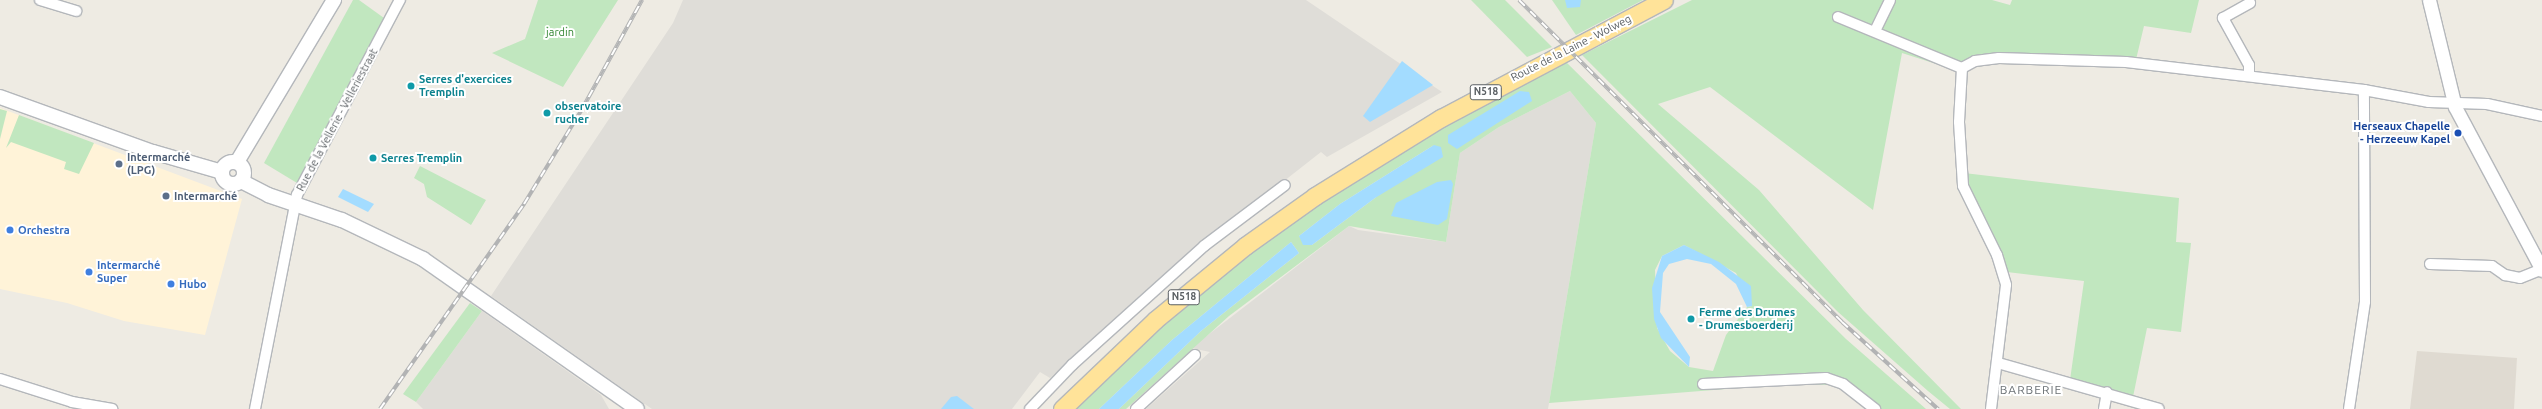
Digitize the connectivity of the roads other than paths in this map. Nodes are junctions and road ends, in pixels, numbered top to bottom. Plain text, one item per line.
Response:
1 (40, 0) edge
2 (334, 0) edge
3 (400, 0) edge
4 (1664, 0) edge
5 (1890, 0) edge
6 (2429, 0) edge
7 (2250, 3) dead end
8 (76, 12) dead end
9 (1838, 17) dead end
10 (1875, 31) junction
11 (1962, 68) junction
12 (2249, 75) junction
13 (2364, 90) junction
14 (0, 98) edge
15 (2453, 102) junction
16 (2542, 116) edge
17 (237, 162) junction
18 (222, 172) junction
19 (241, 181) junction
20 (1285, 185) dead end
21 (296, 205) junction
22 (2430, 264) dead end
23 (2542, 269) edge
24 (1195, 355) dead end
25 (1998, 363) junction
26 (0, 379) edge
27 (1703, 384) dead end
28 (2108, 392) junction
29 (71, 406) edge
30 (629, 407) edge
31 (112, 409) edge
32 (255, 409) edge
33 (1030, 409) edge
34 (1062, 409) edge
35 (1136, 409) edge
36 (1875, 409) edge
37 (1992, 409) edge
38 (2104, 409) edge
39 (2159, 409) edge
40 (2349, 409) edge

1 - 8 street
2 - 17 main road
3 - 21 street, Rue de la Vellerie - Velleriestraat
4 - 34 highway, Route de la Laine - Wolweg / N518
5 - 10 street
6 - 15 street
7 - 12 street
9 - 10 street
10 - 11 street
11 - 12 street
11 - 25 street
12 - 13 street
13 - 15 street
13 - 40 street
14 - 18 main road
15 - 16 street
15 - 23 street
17 - 18 main road
17 - 19 main road
18 - 19 main road
19 - 21 main road
20 - 33 street
21 - 30 main road
21 - 32 street, Rue de la Vellerie - Velleriestraat
22 - 23 street
24 - 35 street
25 - 28 street
25 - 37 street
26 - 29 street
27 - 36 street
28 - 38 street
28 - 39 street
29 - 31 street

